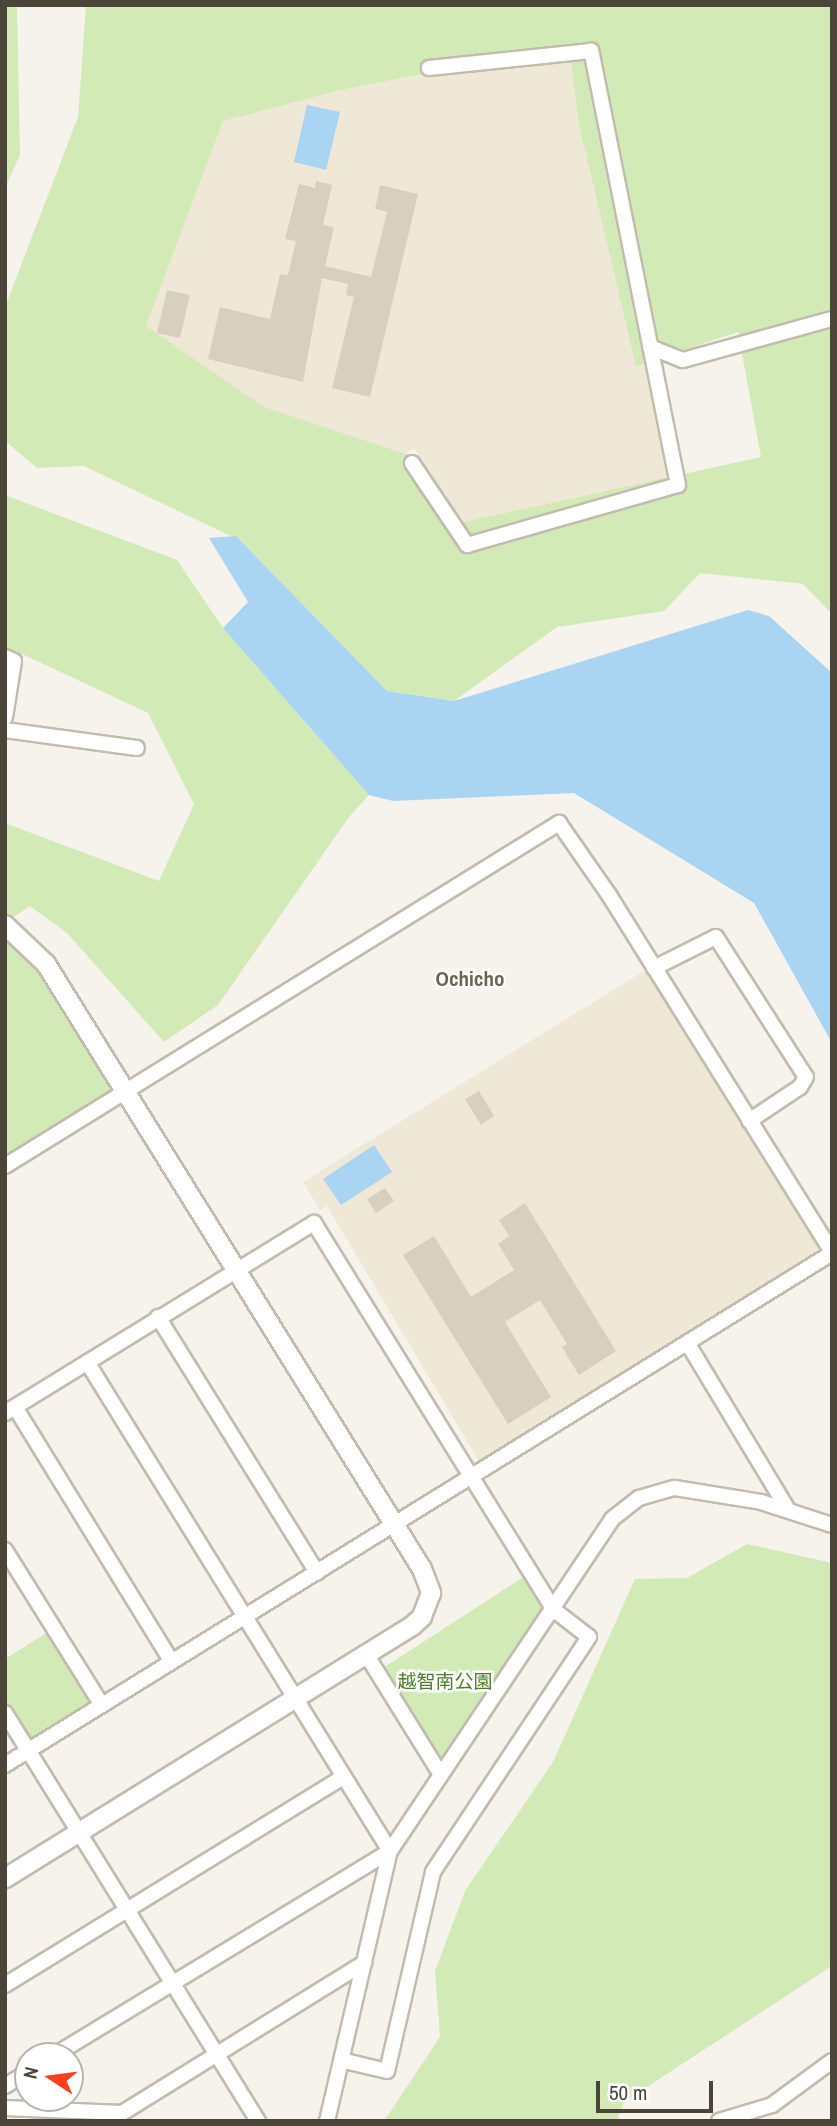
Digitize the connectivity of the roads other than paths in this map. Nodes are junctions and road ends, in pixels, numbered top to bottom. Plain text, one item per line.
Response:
1 (429, 68) dead end
2 (832, 319) edge
3 (650, 347) junction
4 (412, 463) dead end
5 (5, 657) edge
6 (5, 717) edge
7 (5, 730) edge
8 (137, 748) dead end
9 (5, 925) edge
10 (654, 968) junction
11 (125, 1091) junction
12 (749, 1121) junction
13 (5, 1166) edge
14 (832, 1253) edge
15 (236, 1269) junction
16 (158, 1317) junction
17 (688, 1344) junction
18 (87, 1362) junction
19 (10, 1410) edge
20 (471, 1477) junction
21 (787, 1508) junction
22 (394, 1524) junction
23 (832, 1525) edge
24 (5, 1550) edge
25 (317, 1572) junction
26 (554, 1610) junction
27 (244, 1617) junction
28 (366, 1654) junction
29 (172, 1662) junction
30 (293, 1699) junction
31 (102, 1705) junction
32 (5, 1713) edge
33 (28, 1751) junction
34 (5, 1765) edge
35 (441, 1774) junction
36 (343, 1777) junction
37 (79, 1832) junction
38 (390, 1851) junction
39 (5, 1878) edge
40 (128, 1912) junction
41 (364, 1963) junction
42 (172, 1983) junction
43 (5, 1985) edge
44 (76, 2042) edge
45 (217, 2056) junction
46 (341, 2060) junction
47 (832, 2061) edge
48 (5, 2108) edge
49 (258, 2121) edge
50 (327, 2121) edge
51 (719, 2121) edge

1 - 3 street
2 - 3 street
3 - 4 street
5 - 6 street
7 - 8 street
9 - 11 street
10 - 11 street
10 - 12 street
10 - 12 street
11 - 13 street
11 - 15 street
12 - 14 street
14 - 17 street
15 - 16 street
15 - 20 street
15 - 22 street
16 - 18 street
16 - 25 street
17 - 20 street
17 - 21 street
18 - 19 street
18 - 27 street
19 - 29 street
20 - 22 street
20 - 26 street
21 - 23 street
21 - 26 street
22 - 25 street
22 - 28 street
24 - 31 street
25 - 27 street
26 - 35 street
26 - 46 street
27 - 29 street
27 - 30 street
28 - 30 street
28 - 35 street
29 - 31 street
30 - 36 street
30 - 37 street
31 - 33 street
32 - 33 street
33 - 34 street
33 - 37 street
35 - 38 street
36 - 38 street
36 - 40 street
37 - 39 street
37 - 40 street
38 - 41 street
38 - 42 street
40 - 42 street
40 - 43 street
41 - 45 street
41 - 46 street
42 - 44 street
42 - 45 street
45 - 48 street
45 - 49 street
46 - 50 street
47 - 51 street

